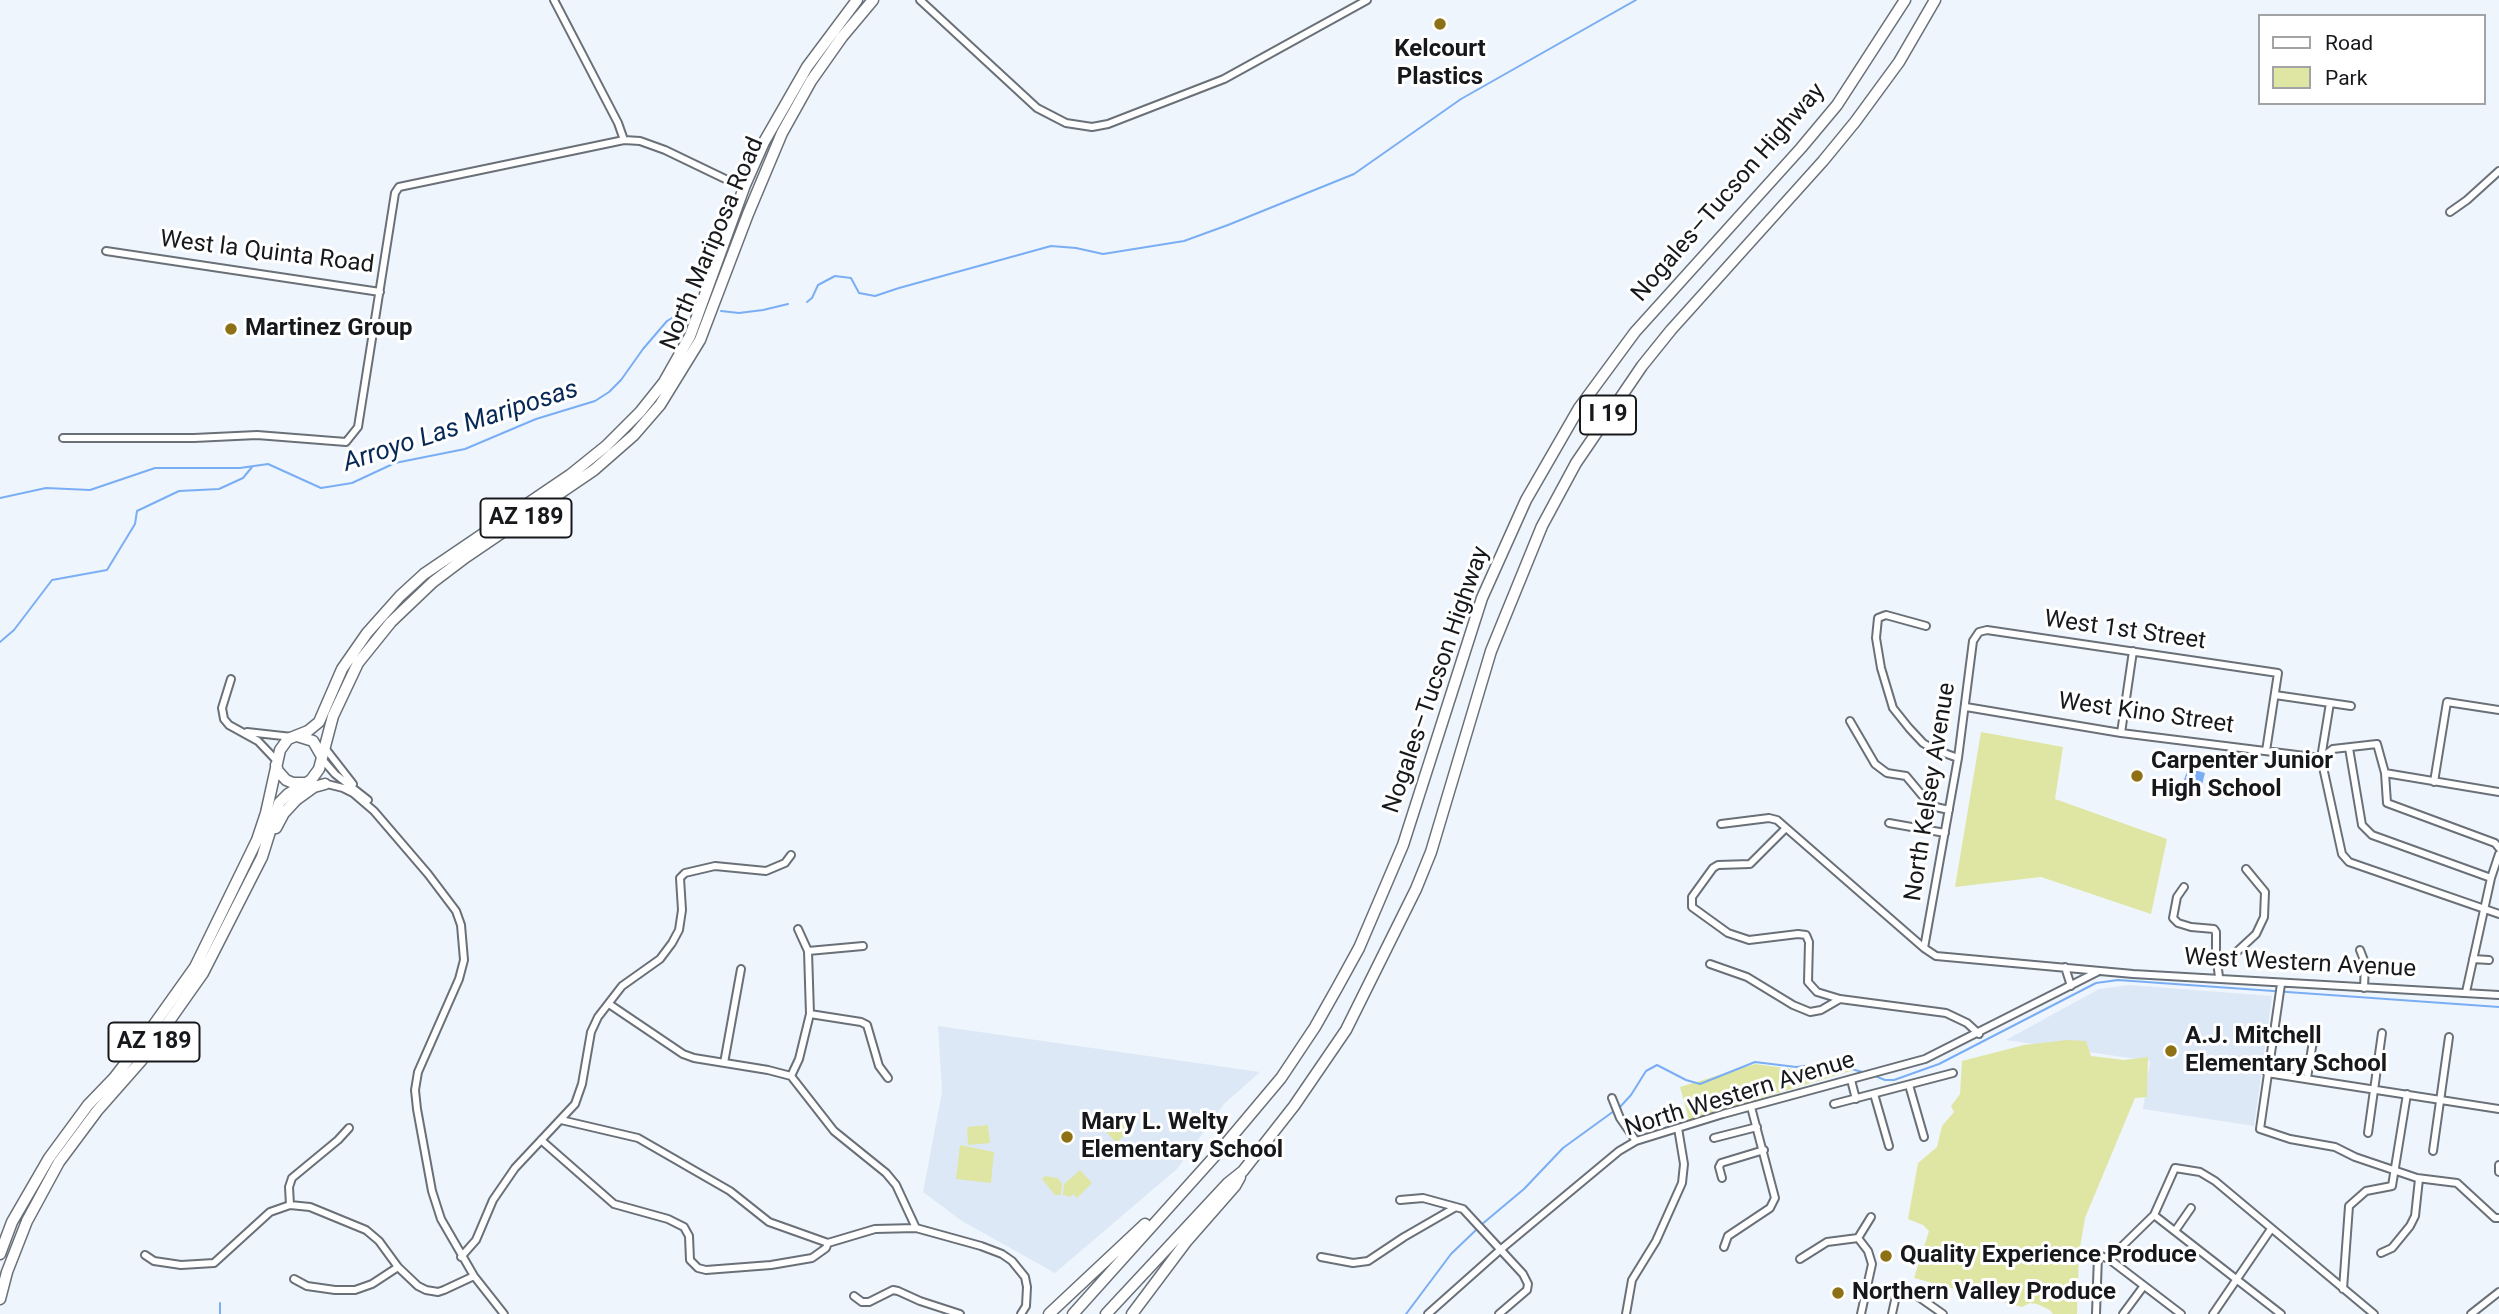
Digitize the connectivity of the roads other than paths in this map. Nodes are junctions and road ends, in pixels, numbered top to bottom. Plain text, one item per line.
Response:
1 (554, 0) edge
2 (857, 0) edge
3 (864, 0) edge
4 (873, 0) edge
5 (920, 0) edge
6 (1367, 0) edge
7 (1903, 0) edge
8 (1935, 0) edge
9 (823, 43) junction
10 (833, 50) junction
11 (624, 140) junction
12 (2499, 172) edge
13 (744, 188) junction
14 (2450, 212) dead end
15 (106, 251) dead end
16 (716, 285) junction
17 (380, 292) junction
18 (63, 438) dead end
19 (518, 510) junction
20 (514, 526) junction
21 (437, 564) junction
22 (435, 580) junction
23 (379, 618) junction
24 (1926, 626) dead end
25 (380, 634) junction
26 (1973, 641) joint
27 (2133, 651) junction
28 (231, 679) dead end
29 (2275, 695) junction
30 (2330, 704) junction
31 (2351, 706) dead end
32 (1966, 707) junction
33 (2499, 710) edge
34 (1850, 720) dead end
35 (242, 730) junction
36 (2121, 733) junction
37 (295, 736) junction
38 (2349, 748) junction
39 (2266, 751) junction
40 (322, 753) junction
41 (1958, 758) junction
42 (2321, 758) junction
43 (276, 762) junction
44 (2385, 773) junction
45 (2434, 782) junction
46 (306, 783) junction
47 (326, 784) junction
48 (2499, 792) edge
49 (363, 796) junction
50 (1949, 810) junction
51 (374, 811) junction
52 (1889, 823) dead end
53 (1721, 824) dead end
54 (1786, 828) junction
55 (1945, 833) junction
56 (2499, 848) edge
57 (2499, 854) edge
58 (791, 855) dead end
59 (262, 857) junction
60 (2246, 869) dead end
61 (2491, 878) junction
62 (2184, 887) dead end
63 (2484, 908) junction
64 (2499, 914) edge
65 (799, 929) dead end
66 (863, 946) dead end
67 (1924, 948) junction
68 (2360, 950) dead end
69 (808, 951) junction
70 (2473, 959) junction
71 (2489, 960) dead end
72 (2217, 963) junction
73 (1710, 964) dead end
74 (2066, 967) junction
75 (741, 969) dead end
76 (2099, 971) junction
77 (2219, 977) junction
78 (2281, 984) junction
79 (2071, 986) junction
80 (2364, 988) junction
81 (2466, 992) junction
82 (2499, 995) edge
83 (1840, 999) junction
84 (609, 1004) junction
85 (810, 1014) junction
86 (2315, 1029) dead end
87 (2382, 1033) dead end
88 (1979, 1034) junction
89 (2449, 1037) dead end
90 (724, 1063) junction
91 (1953, 1073) dead end
92 (2267, 1073) junction
93 (791, 1076) junction
94 (888, 1078) dead end
95 (2307, 1078) junction
96 (1851, 1080) junction
97 (1909, 1085) junction
98 (2374, 1089) junction
99 (1874, 1094) junction
100 (2407, 1094) junction
101 (1612, 1098) dead end
102 (1856, 1099) junction
103 (2440, 1100) junction
104 (1834, 1104) dead end
105 (1751, 1107) junction
106 (2499, 1109) edge
107 (561, 1120) junction
108 (1757, 1127) junction
109 (349, 1128) dead end
110 (1678, 1128) junction
111 (2368, 1133) dead end
112 (1924, 1137) dead end
113 (1714, 1138) dead end
114 (541, 1140) junction
115 (1636, 1141) junction
116 (1889, 1146) dead end
117 (1764, 1150) junction
118 (2433, 1151) dead end
119 (2499, 1165) edge
120 (1204, 1168) junction
121 (1243, 1171) junction
122 (2395, 1172) junction
123 (2499, 1172) edge
124 (1722, 1178) dead end
125 (2419, 1179) junction
126 (1400, 1200) dead end
127 (290, 1205) junction
128 (1456, 1207) junction
129 (2191, 1208) dead end
130 (2154, 1215) junction
131 (1871, 1217) dead end
132 (2499, 1218) edge
133 (916, 1228) junction
134 (2271, 1230) junction
135 (2175, 1231) junction
136 (1858, 1238) junction
137 (828, 1243) junction
138 (1724, 1247) dead end
139 (1500, 1250) junction
140 (2381, 1253) dead end
141 (0, 1254) edge
142 (145, 1255) dead end
143 (461, 1257) junction
144 (1321, 1257) dead end
145 (1800, 1259) dead end
146 (2109, 1259) junction
147 (398, 1267) junction
148 (474, 1276) junction
149 (294, 1279) dead end
150 (2237, 1280) junction
151 (2143, 1287) junction
152 (2343, 1289) junction
153 (2499, 1293) edge
154 (854, 1296) dead end
155 (0, 1299) edge
156 (504, 1314) edge
157 (960, 1314) edge
158 (1021, 1314) edge
159 (1049, 1314) edge
160 (1073, 1314) edge
161 (1106, 1314) edge
162 (1132, 1314) edge
163 (1428, 1314) edge
164 (1499, 1314) edge
165 (1626, 1314) edge
166 (1863, 1314) edge
167 (1892, 1314) edge
168 (1943, 1314) edge
169 (2096, 1314) edge
170 (2123, 1314) edge
171 (2181, 1314) edge
172 (2213, 1314) edge
173 (2281, 1314) edge
174 (2374, 1314) edge
175 (2471, 1314) edge

1 - 11 street
2 - 9 highway, North Mariposa Road / AZ 189
3 - 9 highway
4 - 10 highway, North Mariposa Road / AZ 189
5 - 6 street
7 - 120 highway, Nogales–Tucson Highway / I 19
8 - 121 highway, Nogales–Tucson Highway / I 19
9 - 13 highway, North Mariposa Road / AZ 189
10 - 13 highway
10 - 16 highway, North Mariposa Road / AZ 189
11 - 13 street, West la Quinta Road
11 - 17 street, West la Quinta Road
12 - 14 street
13 - 16 highway, North Mariposa Road / AZ 189
15 - 17 street, West la Quinta Road
16 - 19 highway, North Mariposa Road / AZ 189
16 - 20 highway, North Mariposa Road / AZ 189
17 - 18 street
19 - 20 highway
19 - 21 highway, North Mariposa Road / AZ 189
20 - 22 highway, North Mariposa Road / AZ 189
21 - 22 highway
21 - 23 highway, North Mariposa Road / AZ 189
22 - 25 highway, North Mariposa Road / AZ 189
23 - 25 highway
23 - 37 highway, North Mariposa Road / AZ 189
24 - 41 street
25 - 40 highway, North Mariposa Road / AZ 189
26 - 27 street, West 1st Street
26 - 32 street, North Kelsey Avenue
27 - 29 street, West 1st Street
27 - 36 street
28 - 35 street
29 - 30 street
29 - 39 street
30 - 31 street
30 - 42 street
32 - 36 street, West Kino Street
32 - 41 street, North Kelsey Avenue
33 - 45 street
34 - 50 street
35 - 37 street
35 - 43 street
36 - 39 street, West Kino Street
37 - 40 highway
37 - 43 highway, North Mariposa Road / AZ 189
38 - 42 street
38 - 44 street
38 - 61 street
39 - 42 street, West Kino Street
40 - 46 highway, North Mariposa Road / AZ 189
40 - 49 street
40 - 49 street
41 - 50 street, North Kelsey Avenue
42 - 63 street
43 - 46 highway
43 - 141 highway, North Mariposa Road / AZ 189
44 - 45 street
44 - 56 street
45 - 48 street
46 - 47 street
46 - 59 highway, North Mariposa Road / AZ 189
47 - 51 street
47 - 59 highway
49 - 51 street
50 - 55 street, North Kelsey Avenue
51 - 143 street
52 - 55 street
53 - 54 street
54 - 67 street
54 - 83 street
55 - 67 street, North Kelsey Avenue
57 - 61 street
58 - 84 street
59 - 155 highway, North Mariposa Road / AZ 189
60 - 72 street
61 - 63 street
62 - 72 street
63 - 64 street
63 - 70 street
65 - 69 street
66 - 69 street
67 - 74 street, West Western Avenue
68 - 80 street
69 - 85 street
70 - 71 street
70 - 81 street
72 - 77 street
73 - 83 street
74 - 76 street, West Western Avenue
74 - 79 street
75 - 90 street
76 - 77 street, West Western Avenue
76 - 79 street, North Western Avenue
77 - 78 street, West Western Avenue
78 - 80 street, West Western Avenue
78 - 92 street
79 - 88 street, North Western Avenue
80 - 81 street, West Western Avenue
81 - 82 street, West Western Avenue
83 - 88 street
84 - 90 street
84 - 107 street
85 - 93 street
85 - 94 street
86 - 95 street
87 - 98 street
88 - 96 street, North Western Avenue
89 - 103 street
90 - 93 street
91 - 97 street
92 - 95 street
92 - 122 street
93 - 133 street
95 - 98 street
96 - 102 street
96 - 105 street, North Western Avenue
97 - 99 street
97 - 112 street
98 - 100 street
98 - 111 street
99 - 102 street
99 - 116 street
100 - 103 street
100 - 122 street
101 - 115 street
102 - 104 street
103 - 106 street
103 - 118 street
105 - 108 street
105 - 110 street, North Western Avenue
107 - 114 street
107 - 137 street
108 - 113 street
108 - 117 street
109 - 127 street
110 - 115 street, North Western Avenue
110 - 165 street
114 - 137 street
114 - 143 street
115 - 139 street, North Western Avenue
117 - 124 street
117 - 138 street
119 - 123 street
120 - 159 highway
120 - 160 highway, Nogales–Tucson Highway / I 19
121 - 161 highway, Nogales–Tucson Highway / I 19
121 - 162 highway
122 - 125 street
122 - 152 street
125 - 132 street
125 - 140 street
126 - 128 street
127 - 142 street
127 - 147 street
128 - 139 street
128 - 144 street
129 - 135 street
130 - 134 street
130 - 135 street
130 - 146 street
131 - 136 street
133 - 137 street
133 - 158 street
134 - 150 street
134 - 152 street
135 - 150 street
136 - 145 street
136 - 166 street
139 - 163 street, North Western Avenue
139 - 164 street
143 - 148 street
146 - 151 street
146 - 169 street
147 - 148 street
147 - 149 street
148 - 156 street
150 - 172 street
150 - 173 street
151 - 170 street
151 - 171 street
152 - 174 street
153 - 175 street
154 - 157 street
167 - 168 street

